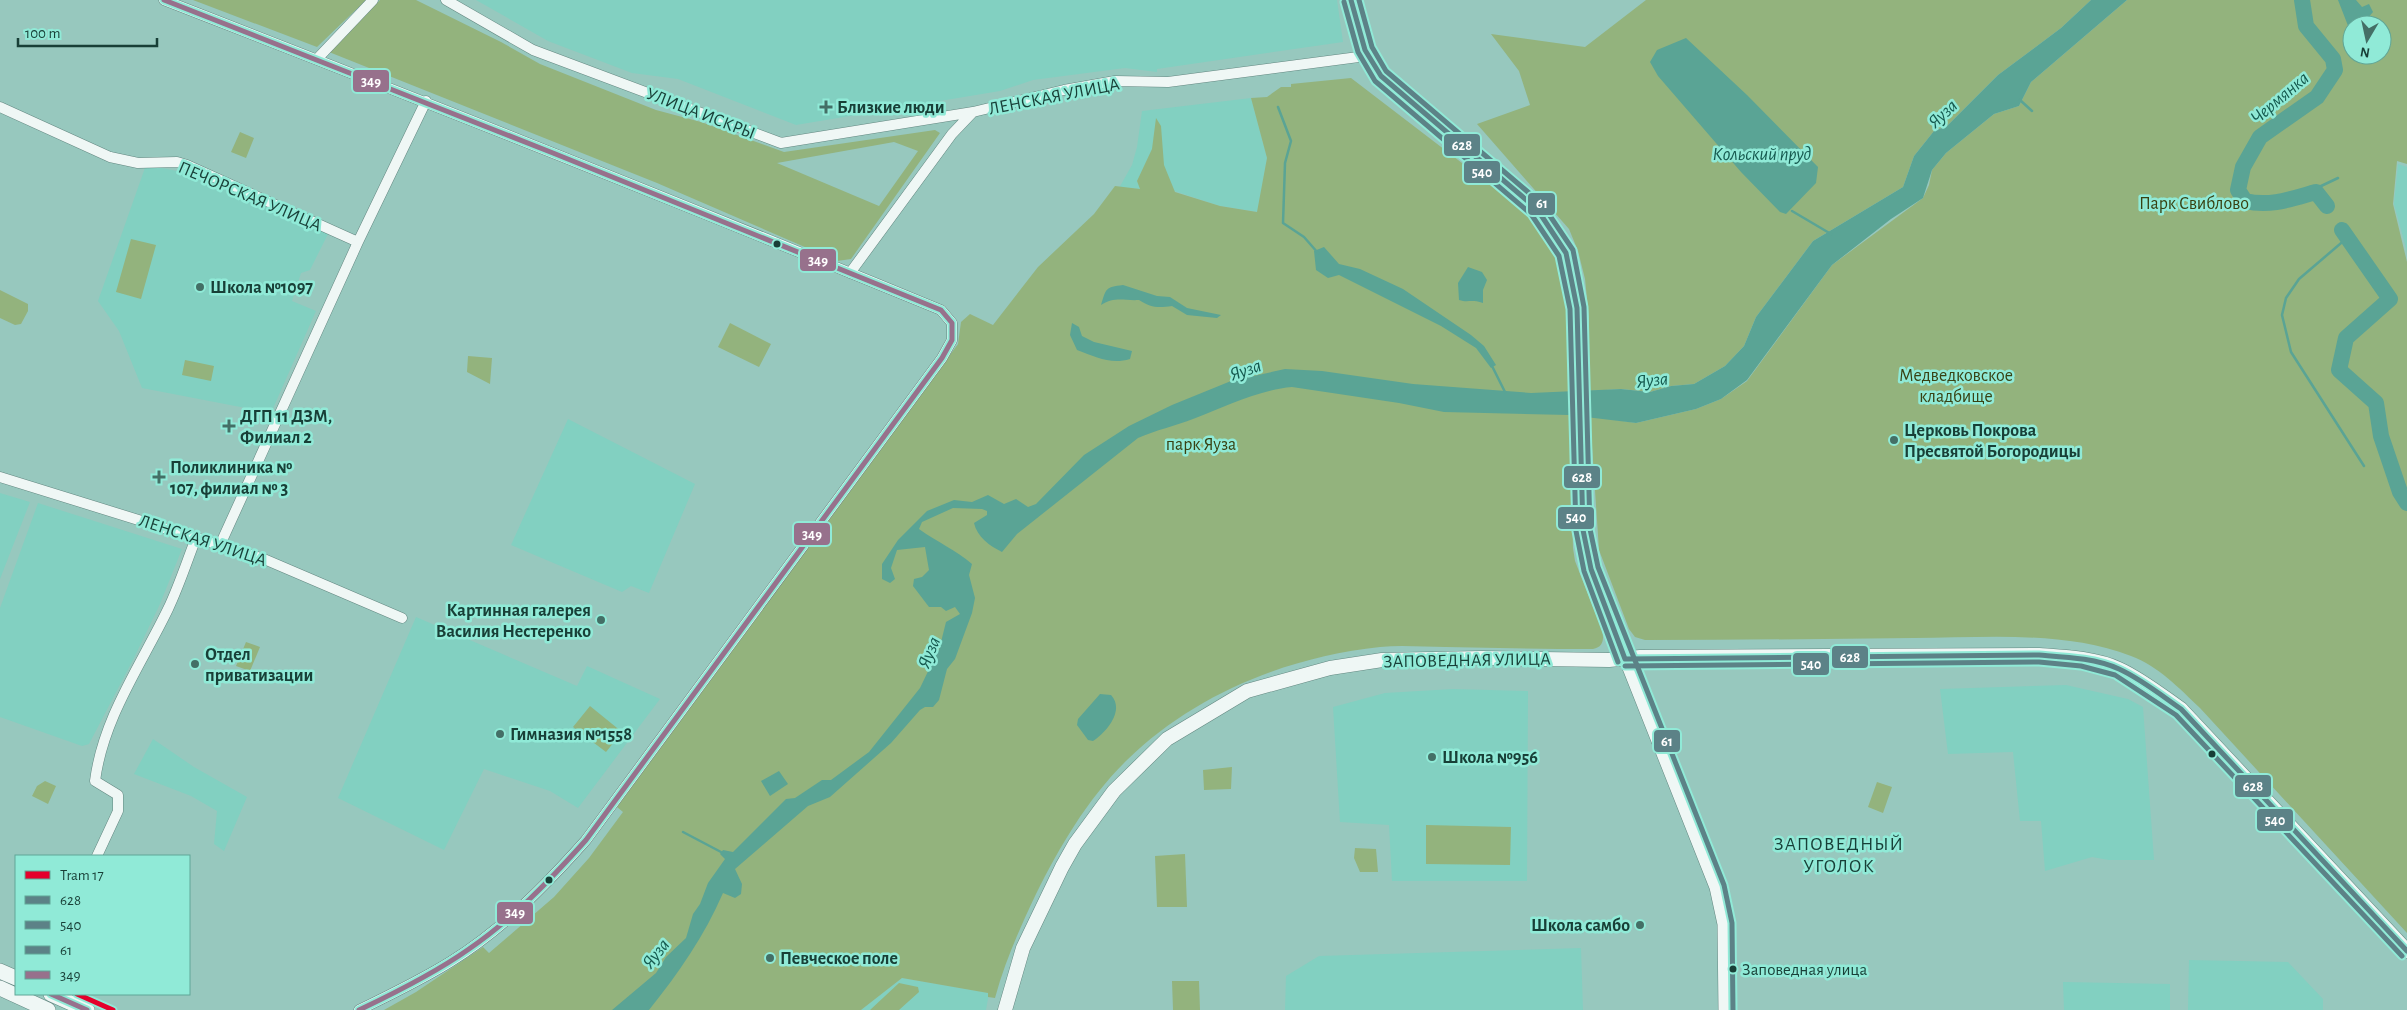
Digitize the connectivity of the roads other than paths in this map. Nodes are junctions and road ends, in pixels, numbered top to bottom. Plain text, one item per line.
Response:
1 (164, 0) edge
2 (373, 0) edge
3 (446, 0) edge
4 (1351, 0) edge
5 (1366, 56) junction
6 (317, 59) junction
7 (426, 102) junction
8 (0, 107) edge
9 (973, 112) junction
10 (358, 242) junction
11 (850, 272) junction
12 (0, 476) edge
13 (196, 538) junction
14 (220, 544) junction
15 (402, 618) dead end
16 (1624, 659) junction
17 (97, 855) edge
18 (2407, 951) edge
19 (0, 971) edge
20 (15, 978) edge
21 (0, 988) edge
22 (15, 995) edge
23 (15, 995) edge
24 (53, 995) edge
25 (48, 1010) edge
26 (87, 1010) edge
27 (359, 1010) edge
28 (1005, 1010) edge
29 (1726, 1010) edge

1 - 6 street
2 - 6 street
3 - 9 street, УЛИЦА ИСКРЫ
4 - 5 main road
5 - 9 street, ЛЕНСКАЯ УЛИЦА
5 - 16 main road
6 - 7 street
7 - 10 street
7 - 11 street
8 - 10 street, ПЕЧОРСКАЯ УЛИЦА
9 - 11 street, ЛЕНСКАЯ УЛИЦА
10 - 14 street
11 - 27 street
12 - 13 street, ЛЕНСКАЯ УЛИЦА
13 - 14 street, ЛЕНСКАЯ УЛИЦА
13 - 17 street
14 - 15 street, ЛЕНСКАЯ УЛИЦА
16 - 18 street, ЗАПОВЕДНАЯ УЛИЦА
16 - 28 street, ЗАПОВЕДНАЯ УЛИЦА
16 - 29 main road
19 - 20 main road
21 - 22 main road
23 - 25 main road
24 - 26 main road

